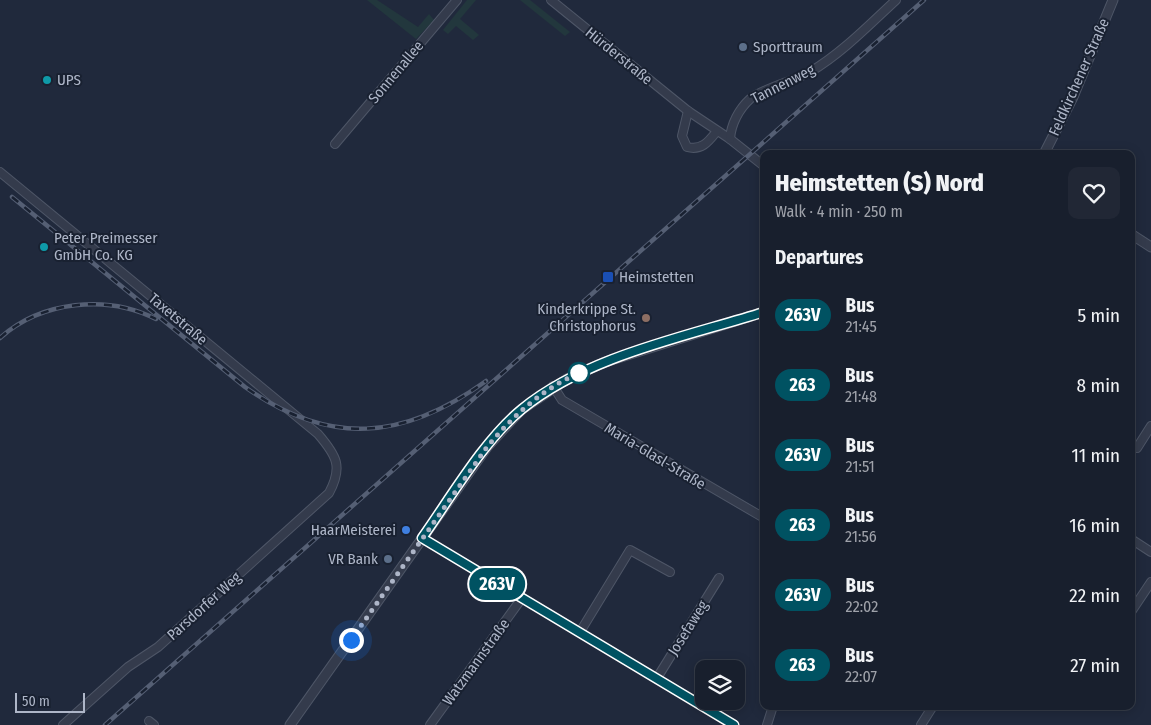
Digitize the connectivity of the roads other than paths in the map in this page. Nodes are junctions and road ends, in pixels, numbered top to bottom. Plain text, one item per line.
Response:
1 (457, 0) edge
2 (551, 0) edge
3 (896, 0) edge
4 (1113, 0) edge
5 (688, 111) junction
6 (717, 131) junction
7 (730, 139) junction
8 (335, 144) dead end
9 (1046, 150) edge
10 (760, 163) edge
11 (0, 172) edge
12 (1135, 237) edge
13 (1151, 247) edge
14 (760, 313) edge
15 (553, 386) junction
16 (1151, 426) edge
17 (1137, 448) dead end
18 (337, 478) joint
19 (760, 516) edge
20 (422, 538) junction
21 (1135, 542) edge
22 (1151, 552) edge
23 (670, 572) dead end
24 (718, 578) dead end
25 (1151, 582) edge
26 (522, 598) junction
27 (1135, 606) edge
28 (580, 632) junction
29 (657, 678) junction
30 (771, 710) edge
31 (930, 710) edge
32 (292, 724) edge
33 (63, 725) edge
34 (430, 725) edge
35 (734, 725) edge
36 (767, 725) edge
37 (921, 725) edge

1 - 8 street, Sonnenallee
2 - 5 street, Hürderstraße
3 - 7 street, Tannenweg
4 - 9 street, Feldkirchener Straße
5 - 6 street, Hürderstraße
5 - 6 street
6 - 7 street, Hürderstraße
7 - 10 street, Hürderstraße
11 - 18 street, Taxetstraße
12 - 13 street
14 - 15 street
15 - 19 street, Maria-Glasl-Straße
15 - 20 street
16 - 17 street
18 - 33 street, Parsdorfer Weg
20 - 26 street
20 - 32 street
21 - 22 street
23 - 28 street
24 - 29 street, Josefaweg
25 - 27 street
26 - 28 street
26 - 34 street, Watzmannstraße
28 - 29 street
29 - 35 street
30 - 36 street
31 - 37 street

